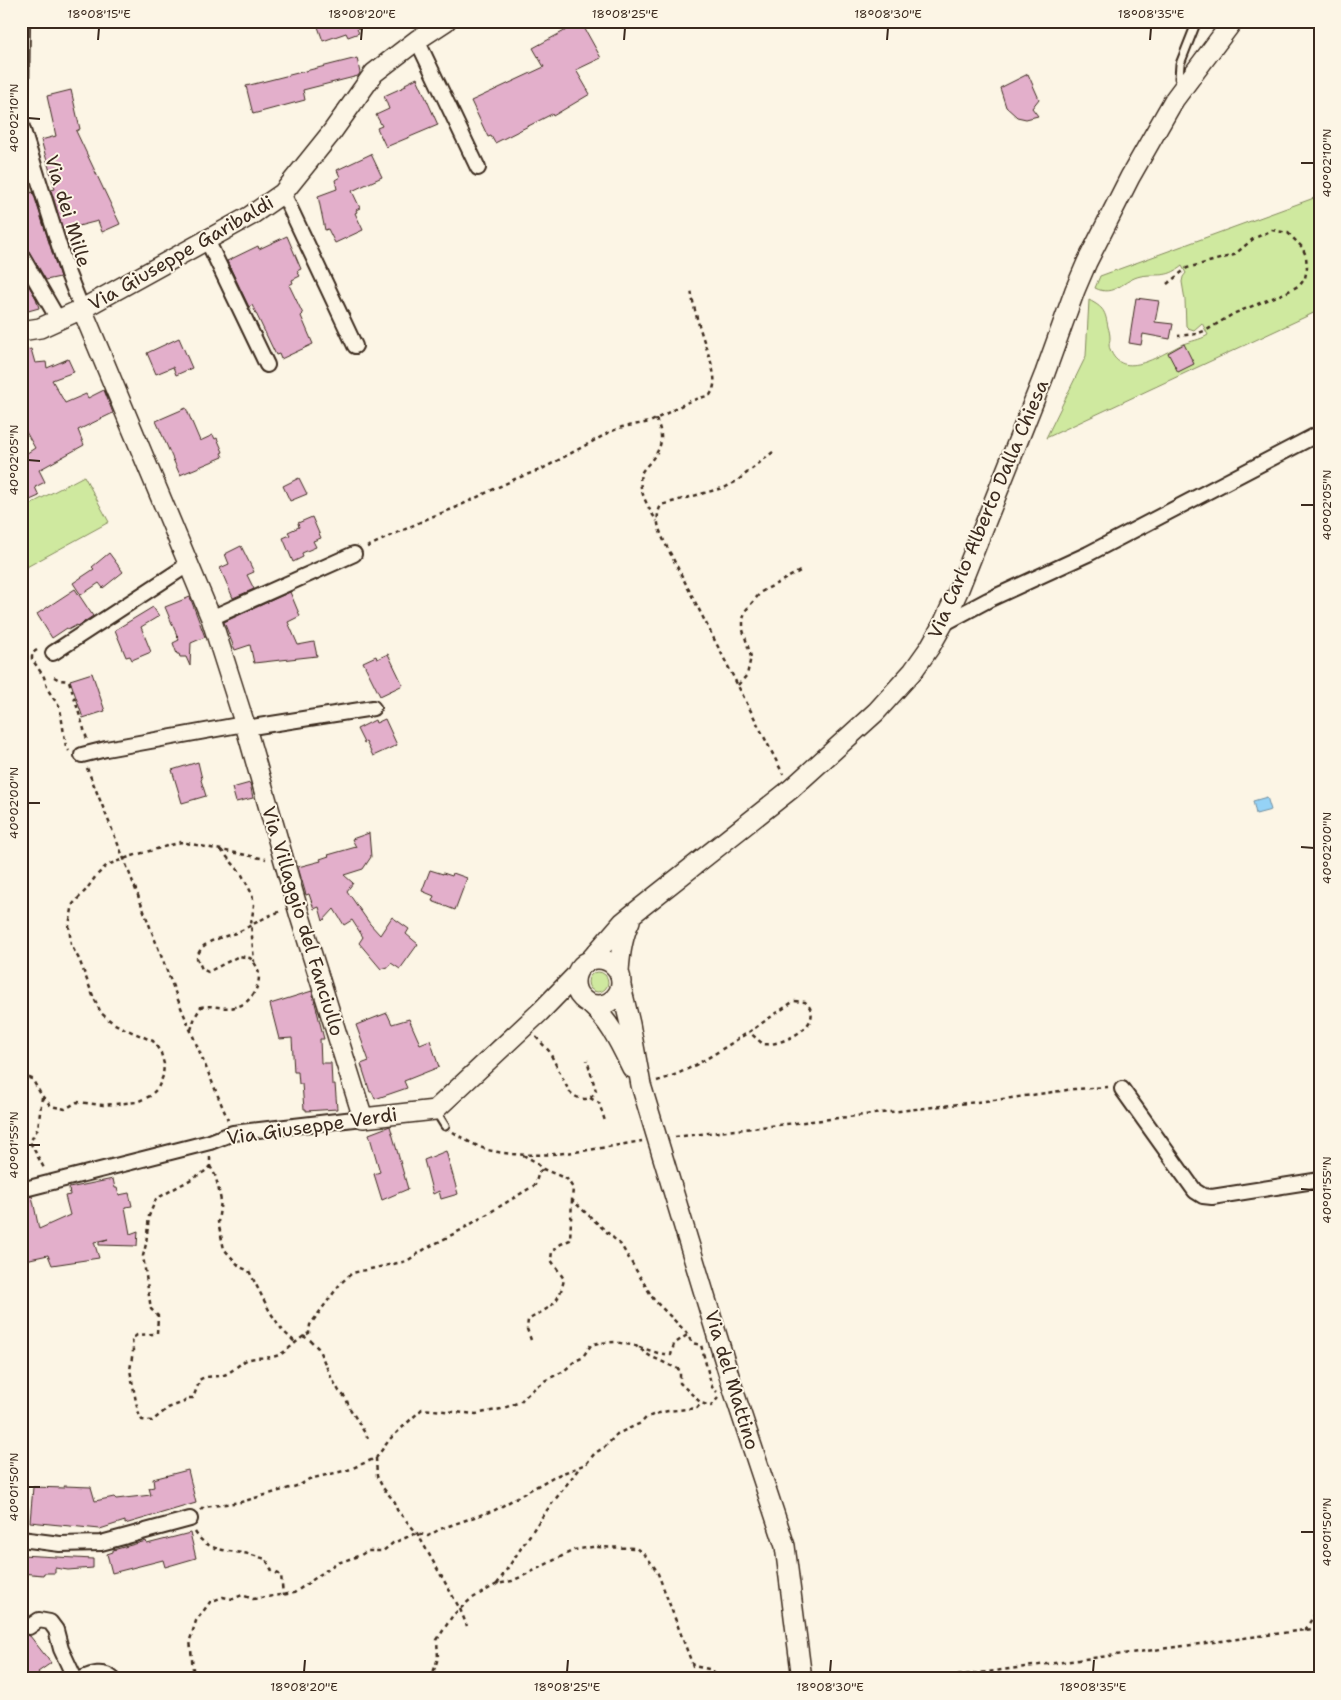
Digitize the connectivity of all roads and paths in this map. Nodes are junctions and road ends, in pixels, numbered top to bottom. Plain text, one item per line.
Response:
1 (22, 21) edge
2 (446, 21) edge
3 (1197, 21) edge
4 (1233, 21) edge
5 (417, 40) junction
6 (1184, 86) junction
7 (21, 103) edge
8 (21, 124) edge
9 (478, 168) dead end
10 (283, 194) junction
11 (207, 240) junction
12 (21, 255) edge
13 (1166, 284) dead end
14 (691, 289) dead end
15 (82, 309) junction
16 (58, 319) junction
17 (21, 331) edge
18 (1178, 336) dead end
19 (355, 346) dead end
20 (266, 365) dead end
21 (656, 419) junction
22 (1320, 433) edge
23 (773, 452) dead end
24 (657, 521) junction
25 (354, 554) joint
26 (189, 564) junction
27 (802, 570) dead end
28 (211, 618) junction
29 (942, 624) junction
30 (37, 650) dead end
31 (53, 653) dead end
32 (54, 677) dead end
33 (738, 685) junction
34 (374, 708) dead end
35 (245, 726) junction
36 (87, 754) junction
37 (791, 789) junction
38 (220, 849) junction
39 (282, 856) junction
40 (124, 859) junction
41 (634, 913) junction
42 (299, 914) junction
43 (251, 924) junction
44 (590, 960) junction
45 (254, 963) junction
46 (576, 975) junction
47 (620, 979) junction
48 (588, 1003) junction
49 (540, 1012) junction
50 (524, 1025) junction
51 (191, 1031) junction
52 (749, 1032) junction
53 (587, 1060) dead end
54 (21, 1074) edge
55 (641, 1085) junction
56 (1122, 1089) joint
57 (42, 1096) junction
58 (590, 1098) junction
59 (435, 1110) junction
60 (363, 1118) junction
61 (605, 1121) dead end
62 (445, 1126) joint
63 (233, 1133) junction
64 (658, 1139) junction
65 (210, 1142) junction
66 (523, 1155) junction
67 (210, 1166) junction
68 (543, 1169) junction
69 (1320, 1180) edge
70 (50, 1183) junction
71 (21, 1190) edge
72 (572, 1200) junction
73 (687, 1335) junction
74 (303, 1336) junction
75 (531, 1340) dead end
76 (295, 1342) junction
77 (636, 1346) junction
78 (701, 1403) junction
79 (368, 1438) dead end
80 (376, 1458) junction
81 (580, 1467) junction
82 (190, 1518) junction
83 (417, 1533) junction
84 (21, 1540) edge
85 (498, 1584) junction
86 (283, 1595) junction
87 (1320, 1602) edge
88 (460, 1610) junction
89 (467, 1626) dead end
90 (29, 1627) dead end
91 (1320, 1628) edge
92 (1305, 1630) junction
93 (75, 1679) edge
94 (81, 1679) edge
95 (113, 1679) edge
96 (194, 1679) edge
97 (217, 1679) edge
98 (230, 1679) edge
99 (431, 1679) edge
100 (721, 1679) edge
101 (802, 1679) edge
102 (934, 1679) edge

1 - 7 street
2 - 5 main road, Via Giuseppe Garibaldi
3 - 6 lane
4 - 6 main road, Via Carlo Alberto Dalla Chiesa
5 - 9 street
5 - 10 main road, Via Giuseppe Garibaldi
6 - 29 main road, Via Carlo Alberto Dalla Chiesa
8 - 15 street, Via dei Mille
10 - 11 main road, Via Giuseppe Garibaldi
10 - 19 street
11 - 15 main road, Via Giuseppe Garibaldi
11 - 20 street
12 - 16 street
13 - 18 path
14 - 21 path
15 - 16 main road, Via Giuseppe Garibaldi
15 - 26 main road, Via Villaggio del Fanciullo
16 - 17 main road, Via Giuseppe Garibaldi
21 - 24 path
21 - 25 path
22 - 29 street
23 - 24 path
24 - 33 path
25 - 28 street
26 - 28 main road, Via Villaggio del Fanciullo
26 - 31 street
27 - 33 path
28 - 35 main road, Via Villaggio del Fanciullo
29 - 37 main road, Via Carlo Alberto Dalla Chiesa
30 - 36 path
32 - 36 path
33 - 37 path
34 - 35 street
35 - 36 street
35 - 39 main road, Via Villaggio del Fanciullo
36 - 40 path
37 - 41 main road, Via Carlo Alberto Dalla Chiesa
38 - 39 path
38 - 40 path
38 - 43 path
39 - 42 main road, Via Villaggio del Fanciullo
40 - 51 path
40 - 57 path
41 - 44 main road, Via Carlo Alberto Dalla Chiesa
41 - 47 main road, Via Carlo Alberto Dalla Chiesa
42 - 43 path
42 - 60 main road, Via Villaggio del Fanciullo
43 - 45 path
43 - 45 path
44 - 46 main road
44 - 47 main road
45 - 51 path
46 - 48 main road
46 - 49 main road
47 - 48 main road
47 - 55 main road, Via del Mattino
48 - 49 main road
48 - 55 main road, Via del Mattino
49 - 50 main road
50 - 58 path
50 - 59 main road
51 - 63 path
52 - 52 path
52 - 55 path
53 - 58 path
54 - 57 path
55 - 64 main road, Via del Mattino
56 - 64 path
56 - 69 street
57 - 70 path
58 - 61 path
59 - 60 main road, Via Giuseppe Verdi
59 - 62 lane
60 - 63 street, Via Giuseppe Verdi
62 - 66 path
63 - 65 street, Via Giuseppe Verdi
64 - 66 path
64 - 101 main road, Via del Mattino
65 - 67 path
65 - 70 street, Via Giuseppe Verdi
66 - 68 path
67 - 76 path
67 - 76 path
68 - 72 path
68 - 74 path
70 - 71 street, Via Giuseppe Verdi
72 - 73 path
72 - 75 path
73 - 77 path
73 - 78 path
74 - 76 path
74 - 79 path
77 - 78 path
77 - 80 path
78 - 81 path
80 - 82 path
80 - 83 path
81 - 83 path
81 - 85 path
82 - 84 street
82 - 86 path
83 - 86 path
83 - 88 path
85 - 88 path
85 - 100 path
86 - 96 path
87 - 92 path
88 - 89 path
88 - 99 path
90 - 93 street
91 - 92 path
92 - 102 path
94 - 95 street
97 - 98 path

